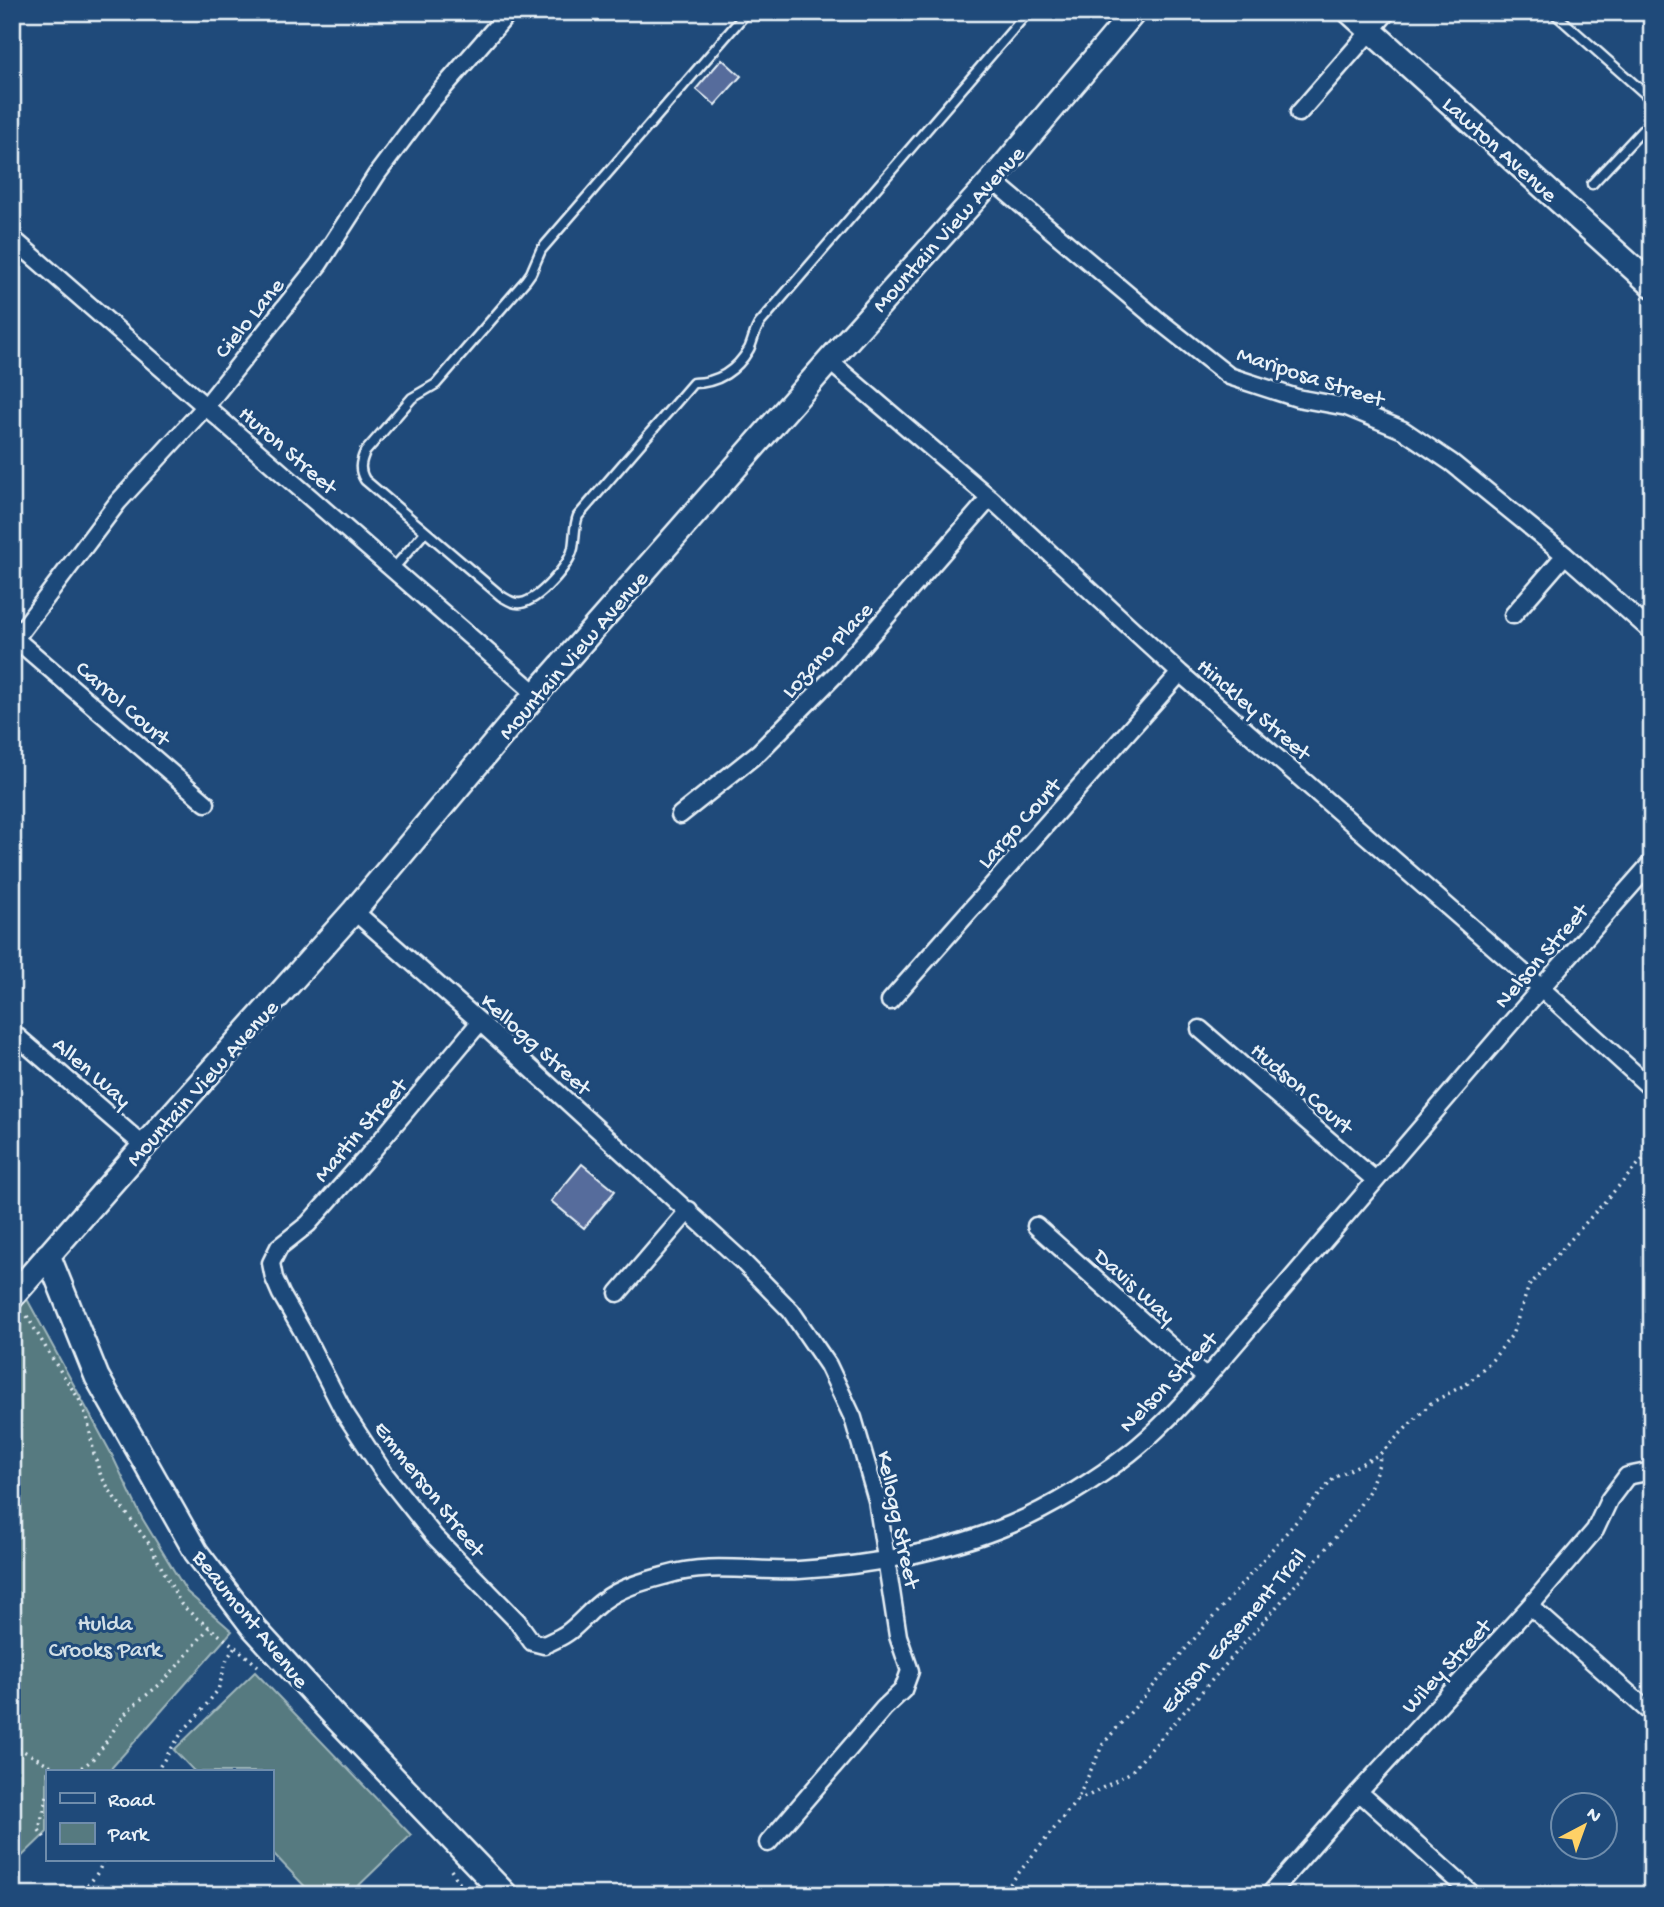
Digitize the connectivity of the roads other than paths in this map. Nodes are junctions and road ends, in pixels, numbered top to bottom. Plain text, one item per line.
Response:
1 (509, 12) edge
2 (747, 12) edge
3 (1028, 12) edge
4 (1134, 12) edge
5 (1350, 12) edge
6 (1387, 12) edge
7 (1553, 12) edge
8 (1371, 30) junction
9 (1652, 100) edge
10 (1299, 113) dead end
11 (1652, 120) edge
12 (992, 180) junction
13 (1592, 184) dead end
14 (12, 238) edge
15 (1652, 285) edge
16 (829, 361) junction
17 (206, 406) junction
18 (990, 498) junction
19 (425, 532) junction
20 (1565, 555) junction
21 (393, 569) junction
22 (1513, 615) dead end
23 (1652, 632) edge
24 (13, 639) edge
25 (1180, 673) junction
26 (536, 694) junction
27 (206, 803) dead end
28 (680, 815) dead end
29 (1652, 862) edge
30 (354, 911) junction
31 (1541, 988) junction
32 (890, 1001) dead end
33 (480, 1022) junction
34 (1200, 1029) dead end
35 (12, 1032) edge
36 (1652, 1089) edge
37 (144, 1146) junction
38 (1375, 1180) junction
39 (689, 1210) junction
40 (1036, 1226) dead end
41 (48, 1255) junction
42 (271, 1263) joint
43 (618, 1293) dead end
44 (12, 1297) edge
45 (1206, 1378) junction
46 (1652, 1471) edge
47 (887, 1560) junction
48 (1530, 1606) junction
49 (544, 1646) joint
50 (1652, 1714) edge
51 (1359, 1792) junction
52 (768, 1843) dead end
53 (506, 1895) edge
54 (1269, 1895) edge
55 (1473, 1895) edge

1 - 17 street, Cielo Lane
2 - 19 lane
3 - 19 lane
4 - 12 street, Mountain View Avenue
5 - 8 street, Lawton Avenue
6 - 8 street
7 - 9 lane
8 - 10 street
8 - 15 street, Lawton Avenue
11 - 13 lane
12 - 16 street, Mountain View Avenue
12 - 20 street, Mariposa Street
14 - 17 street, Huron Street
16 - 18 street, Hinckley Street
16 - 26 street, Mountain View Avenue
17 - 21 street, Huron Street
17 - 24 street, Cielo Lane
18 - 25 street, Hinckley Street
18 - 28 street, Lozano Place
19 - 21 lane
20 - 22 street
20 - 23 street, Mariposa Street
21 - 26 street, Huron Street
24 - 27 street, Carrol Court
25 - 31 street, Hinckley Street
25 - 32 street, Largo Court
26 - 30 street, Mountain View Avenue
29 - 31 street, Nelson Street
30 - 33 street, Kellogg Street
30 - 37 street, Mountain View Avenue
31 - 36 street, Hinckley Street
31 - 38 street, Nelson Street
33 - 39 street, Kellogg Street
33 - 42 street, Martin Street
34 - 38 street, Hudson Court
35 - 37 street, Allen Way
37 - 41 street, Mountain View Avenue
38 - 45 street, Nelson Street
39 - 43 street
39 - 47 street, Kellogg Street
40 - 45 street, Davis Way
41 - 44 street, Mountain View Avenue
41 - 53 street, Beaumont Avenue
42 - 49 street, Emmerson Street
45 - 47 street, Nelson Street
46 - 48 street, Wiley Street
47 - 49 street, Nelson Street
47 - 52 street, Kellogg Street
48 - 50 street
48 - 51 street, Wiley Street
51 - 54 street, Wiley Street
51 - 55 street

